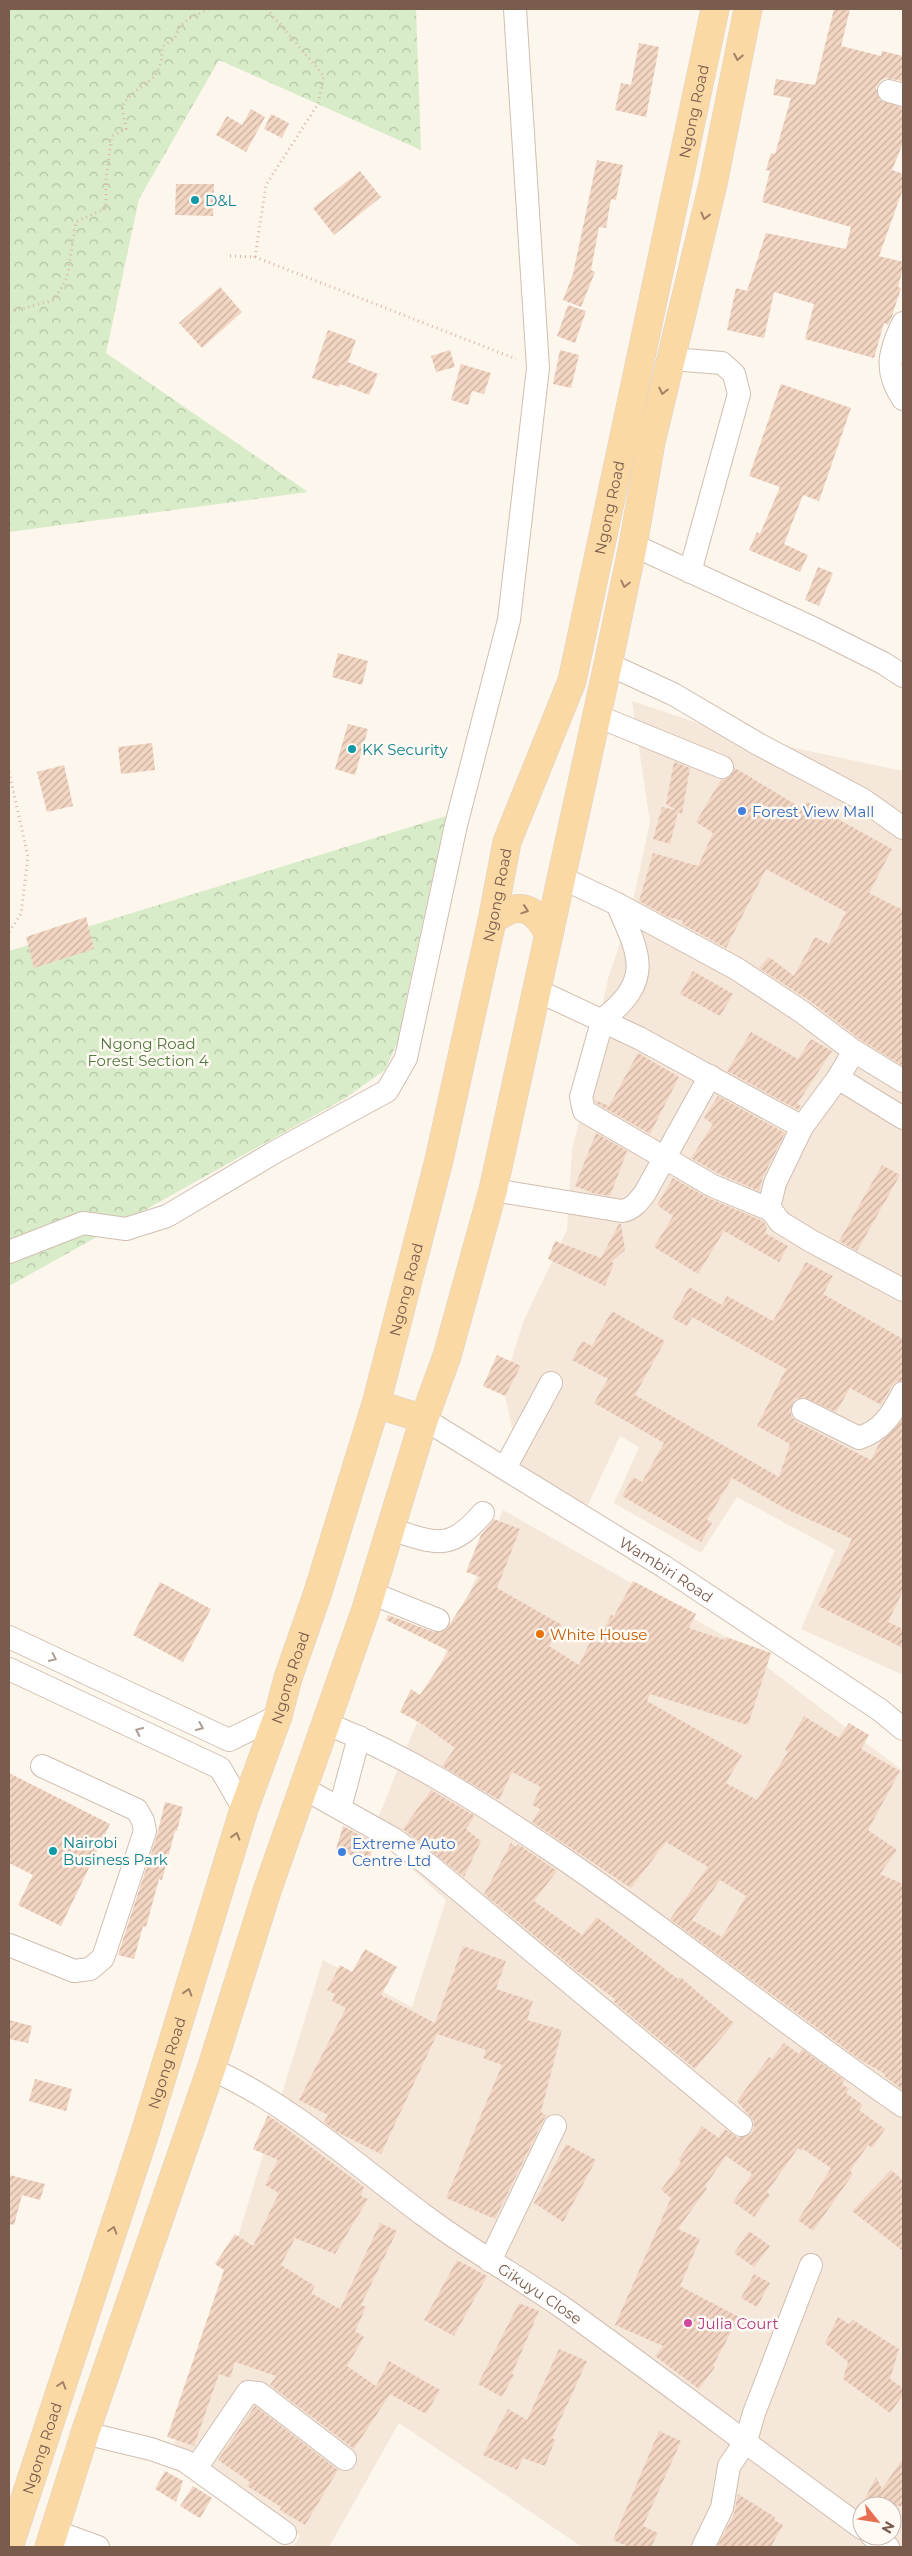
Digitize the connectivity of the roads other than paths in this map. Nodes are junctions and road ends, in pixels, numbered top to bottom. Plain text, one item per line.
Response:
1 (515, 9) edge
2 (715, 9) edge
3 (748, 9) edge
4 (903, 323) edge
5 (672, 359) dead end
6 (903, 399) edge
7 (633, 545) junction
8 (690, 572) junction
9 (608, 664) junction
10 (903, 676) edge
11 (597, 716) junction
12 (722, 767) dead end
13 (903, 828) edge
14 (562, 878) junction
15 (617, 904) junction
16 (492, 921) junction
17 (549, 935) junction
18 (536, 990) junction
19 (602, 1021) junction
20 (854, 1051) junction
21 (710, 1076) junction
22 (838, 1078) junction
23 (903, 1081) edge
24 (903, 1118) edge
25 (802, 1127) junction
26 (665, 1157) junction
27 (493, 1190) junction
28 (772, 1210) junction
29 (9, 1252) edge
30 (903, 1290) edge
31 (551, 1383) dead end
32 (903, 1393) edge
33 (376, 1404) junction
34 (803, 1410) dead end
35 (424, 1419) junction
36 (505, 1468) junction
37 (483, 1514) dead end
38 (389, 1529) junction
39 (371, 1593) junction
40 (438, 1620) dead end
41 (9, 1637) edge
42 (9, 1670) edge
43 (278, 1716) junction
44 (325, 1724) junction
45 (903, 1729) edge
46 (359, 1737) junction
47 (42, 1766) dead end
48 (303, 1788) junction
49 (340, 1808) junction
50 (244, 1809) junction
51 (9, 1945) edge
52 (211, 2069) junction
53 (903, 2106) edge
54 (741, 2125) dead end
55 (555, 2126) dead end
56 (490, 2260) junction
57 (811, 2265) dead end
58 (86, 2433) junction
59 (746, 2441) junction
60 (345, 2459) dead end
61 (196, 2468) junction
62 (852, 2520) edge
63 (286, 2534) dead end
64 (51, 2539) edge
65 (9, 2547) edge
66 (98, 2547) edge
67 (703, 2547) edge

1 - 29 street
2 - 16 main road, Ngong Road
3 -> 7 main road, Ngong Road
4 - 6 street
5 - 8 street
7 - 8 street
7 -> 9 main road, Ngong Road
8 - 10 street
9 - 11 main road, Ngong Road
9 - 13 street
11 - 12 street
11 - 14 main road, Ngong Road
14 - 15 street
14 - 17 main road, Ngong Road
15 - 19 street
15 - 20 street
16 -> 17 main road
16 - 33 main road, Ngong Road
17 - 18 main road, Ngong Road
18 - 19 street
18 - 27 main road, Ngong Road
19 - 21 street
19 - 26 street
20 - 22 street
20 - 23 street
21 - 25 street
21 - 26 street
22 - 24 street
22 - 25 street
25 - 28 street
26 - 27 street
26 - 28 street
27 - 35 main road, Ngong Road
28 - 30 street
31 - 36 street
32 - 34 street
33 - 35 main road
33 - 43 main road, Ngong Road
35 - 36 street, Wambiri Road
35 - 38 main road, Ngong Road
36 - 45 street, Wambiri Road
37 - 38 street
38 - 39 main road, Ngong Road
39 - 40 street
39 - 44 main road, Ngong Road
41 -> 43 street
50 -> 42 street
43 - 50 main road, Ngong Road
44 - 46 street
44 - 48 main road, Ngong Road
46 - 49 street
46 - 53 street
47 - 51 street
48 - 49 street
48 - 52 main road, Ngong Road
49 - 54 street
65 -> 50 main road, Ngong Road
52 - 56 street, Gikuyu Close
52 - 58 main road, Ngong Road
55 - 56 street
56 - 59 street, Gikuyu Close
57 - 59 street
58 - 61 street
58 - 64 main road, Ngong Road
59 - 62 street, Gikuyu Close
59 - 67 street
60 - 61 street
61 - 63 street
64 - 66 street

